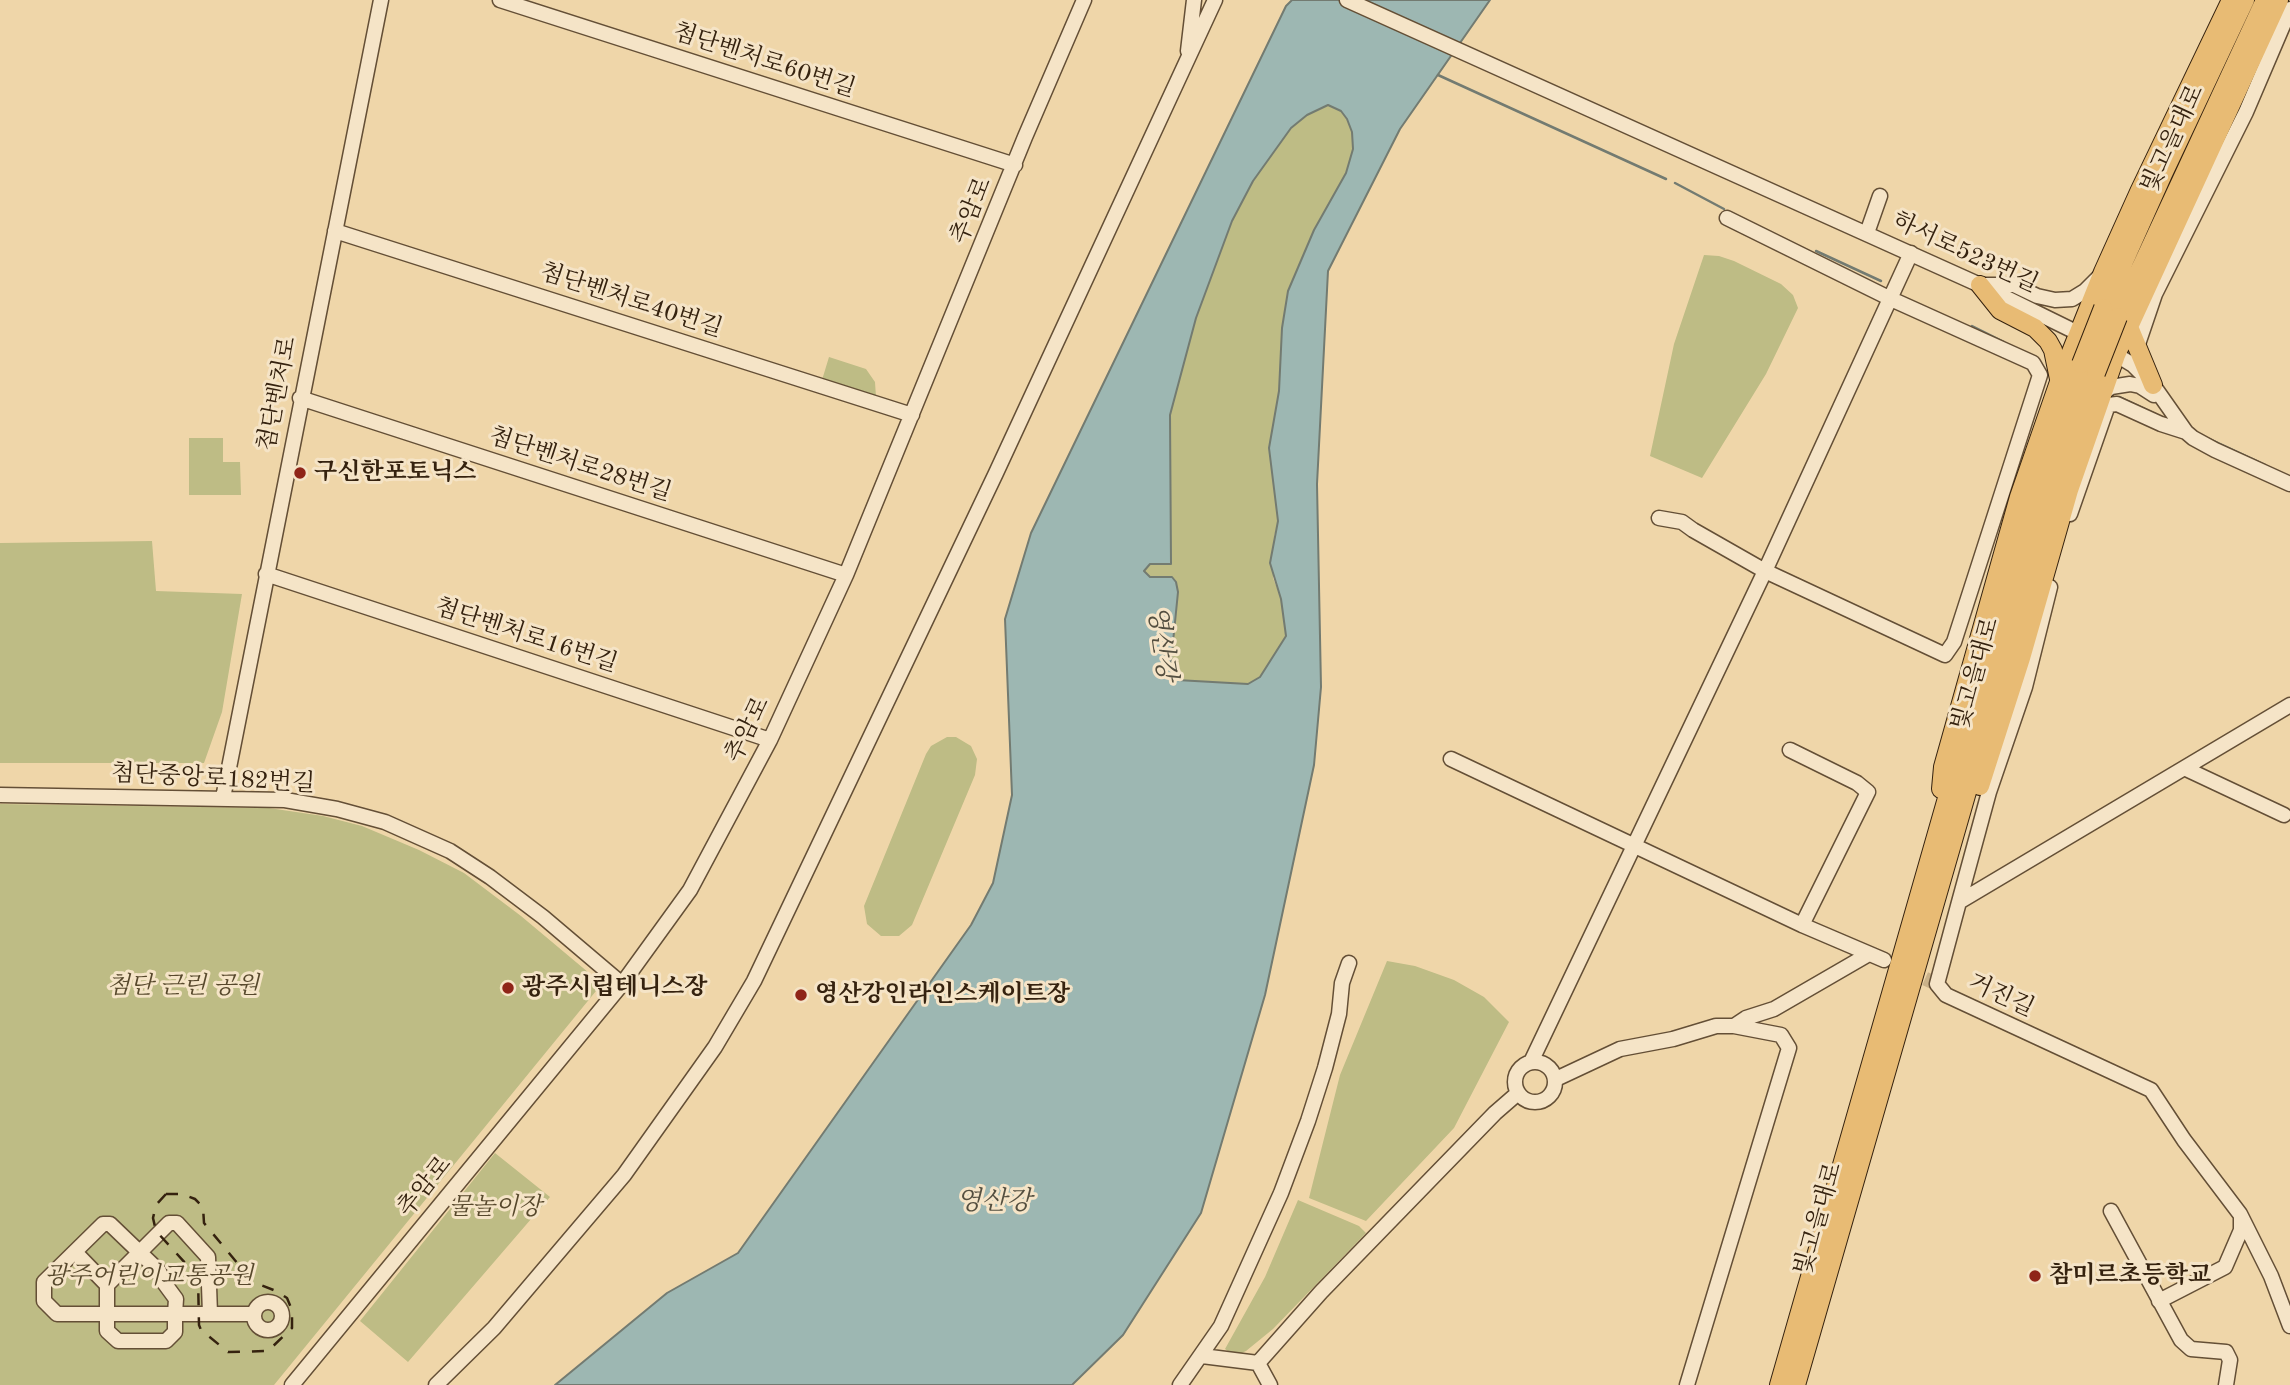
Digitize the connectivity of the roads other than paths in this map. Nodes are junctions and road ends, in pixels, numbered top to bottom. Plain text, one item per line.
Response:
1 (381, 0) edge
2 (500, 0) edge
3 (1084, 0) edge
4 (1194, 0) edge
5 (1215, 0) edge
6 (1348, 0) edge
7 (2231, 0) edge
8 (2245, 0) edge
9 (2265, 0) edge
10 (2278, 0) edge
11 (2290, 9) edge
12 (1180, 78) junction
13 (1015, 165) junction
14 (1880, 196) dead end
15 (1727, 218) dead end
16 (335, 231) junction
17 (1867, 233) junction
18 (1911, 253) junction
19 (2103, 272) junction
20 (1980, 285) junction
21 (1891, 299) junction
22 (2117, 318) junction
23 (2078, 332) junction
24 (2137, 347) junction
25 (2116, 355) junction
26 (2059, 382) junction
27 (2153, 385) junction
28 (2102, 394) junction
29 (300, 398) junction
30 (2168, 407) junction
31 (912, 415) junction
32 (2186, 432) junction
33 (2290, 485) edge
34 (1659, 518) dead end
35 (1765, 570) junction
36 (267, 574) junction
37 (846, 575) junction
38 (2290, 705) edge
39 (770, 740) junction
40 (1790, 750) dead end
41 (1451, 759) dead end
42 (2184, 768) junction
43 (0, 795) edge
44 (223, 798) junction
45 (2284, 815) dead end
46 (1943, 844) junction
47 (1634, 845) junction
48 (1959, 902) junction
49 (1802, 925) junction
50 (1869, 954) junction
51 (1884, 960) dead end
52 (1349, 963) dead end
53 (622, 984) junction
54 (1734, 1026) junction
55 (1531, 1062) junction
56 (1556, 1079) junction
57 (1518, 1093) junction
58 (2111, 1211) dead end
59 (2240, 1214) junction
60 (75, 1252) junction
61 (138, 1253) junction
62 (107, 1285) junction
63 (2159, 1301) junction
64 (107, 1314) junction
65 (175, 1314) junction
66 (210, 1314) junction
67 (252, 1314) dead end
68 (2290, 1326) edge
69 (1202, 1356) junction
70 (1258, 1363) junction
71 (292, 1385) edge
72 (436, 1385) edge
73 (1180, 1385) edge
74 (1270, 1385) edge
75 (1687, 1385) edge
76 (1779, 1385) edge
77 (1796, 1385) edge
78 (2226, 1385) edge

1 - 16 street, 첨단벤처로
2 - 13 street, 첨단벤처로60번길
3 - 13 street, 추암로
4 - 12 street
5 - 12 street
6 - 17 street, 하서로523번길
7 - 19 main road
8 - 22 main road, 빛고을대로
9 - 22 main road, 빛고을대로
10 - 22 main road
11 - 24 street
12 - 72 street
13 - 31 street, 추암로
14 - 17 street
15 - 21 street
16 - 29 street, 첨단벤처로
16 - 31 street, 첨단벤처로40번길
17 - 18 street, 하서로523번길
18 - 20 street, 하서로523번길
18 - 21 street
19 - 20 street
19 - 23 main road
20 - 23 street, 하서로523번길
20 - 26 main road
21 - 35 street
21 - 35 street
22 - 24 main road
22 - 25 main road
22 - 46 main road, 빛고을대로, bridge
23 - 25 street, 하서로523번길
23 - 26 main road
24 - 27 main road
25 - 27 street, 하서로523번길
25 - 28 main road
26 - 46 main road
27 - 30 street, 하서로523번길
28 - 30 street
28 - 46 main road
29 - 36 street, 첨단벤처로
29 - 37 street, 첨단벤처로28번길
30 - 32 street, 하서로523번길
31 - 37 street, 추암로
32 - 33 street
32 - 48 street
34 - 35 street
35 - 47 street
36 - 39 street, 첨단벤처로16번길
36 - 44 street, 첨단벤처로
37 - 39 street, 추암로
38 - 42 street
39 - 53 street, 추암로
40 - 49 street
41 - 47 street
42 - 45 street
42 - 48 street
43 - 44 street, 첨단중앙로182번길
44 - 53 street, 첨단중앙로182번길
46 - 76 main road, 빛고을대로
46 - 77 main road, 빛고을대로
47 - 49 street
47 - 55 street
48 - 59 street, 거진길
49 - 50 street
50 - 51 street
50 - 54 street
52 - 69 street
53 - 71 street, 추암로
54 - 56 street
54 - 75 street
55 - 56 street
55 - 57 street
56 - 57 street
57 - 70 street
58 - 63 street
59 - 63 street
59 - 68 street, 거진길
60 - 61 street
60 - 62 street
60 - 64 street
61 - 62 street
61 - 65 street
61 - 66 street
62 - 64 street
63 - 78 street
64 - 65 street
64 - 65 street
65 - 66 street
66 - 67 street
69 - 70 street
69 - 73 street
70 - 74 street

